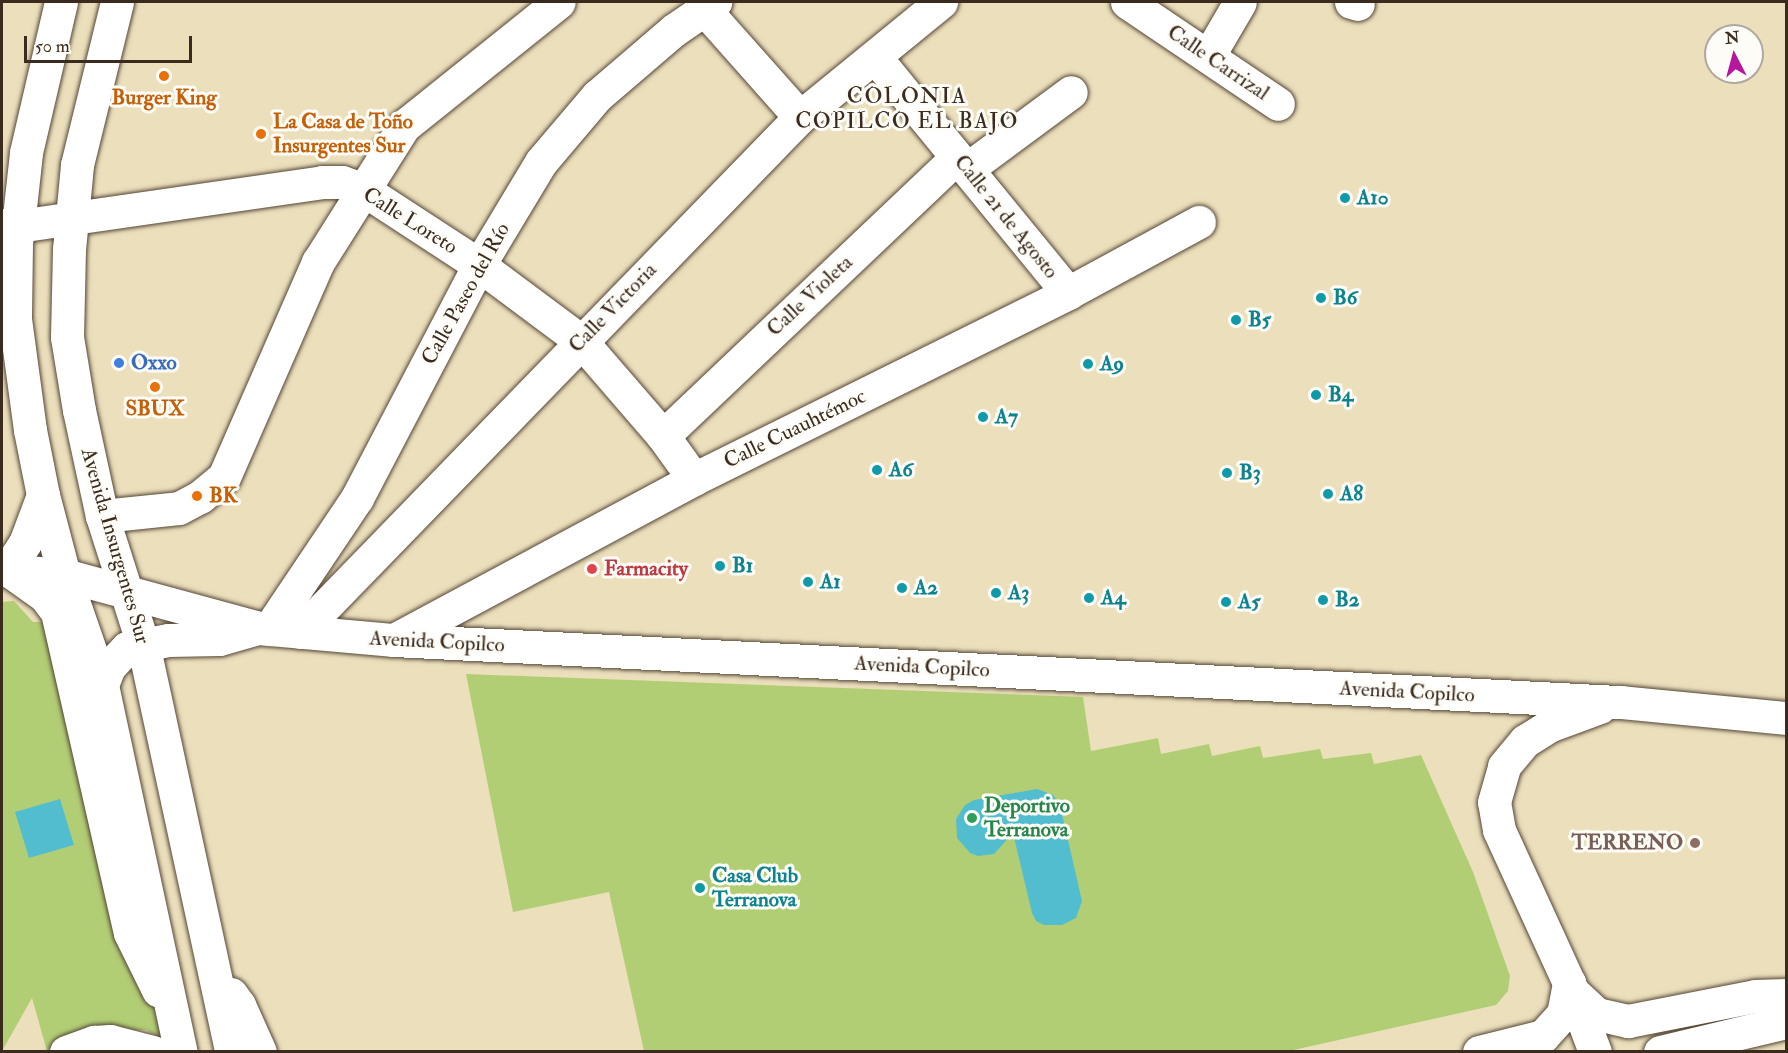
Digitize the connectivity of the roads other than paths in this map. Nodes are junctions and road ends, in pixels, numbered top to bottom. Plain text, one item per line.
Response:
1 (61, 2) edge
2 (117, 2) edge
3 (559, 2) edge
4 (941, 2) edge
5 (1127, 2) edge
6 (1240, 2) edge
7 (709, 5) edge
8 (1209, 55) junction
9 (875, 57) junction
10 (1071, 92) dead end
11 (1278, 104) dead end
12 (800, 117) junction
13 (962, 163) junction
14 (364, 190) junction
15 (72, 219) junction
16 (1199, 222) dead end
17 (10, 226) edge
18 (479, 265) junction
19 (1068, 293) junction
20 (8, 305) edge
21 (581, 341) junction
22 (663, 436) junction
23 (694, 479) junction
24 (43, 495) junction
25 (102, 516) junction
26 (5, 570) edge
27 (64, 575) junction
28 (124, 589) junction
29 (276, 630) junction
30 (394, 640) junction
31 (143, 643) junction
32 (102, 685) junction
33 (1620, 702) junction
34 (1786, 718) edge
35 (215, 973) junction
36 (1569, 983) junction
37 (1786, 995) edge
38 (1762, 1034) edge
39 (178, 1036) edge
40 (66, 1052) edge
41 (153, 1052) edge
42 (202, 1052) edge
43 (231, 1052) edge
44 (260, 1052) edge
45 (1479, 1052) edge
46 (1595, 1052) edge
47 (1660, 1052) edge

1 - 17 main road
2 - 15 main road, Avenida Insurgentes Sur
3 - 14 main road
4 - 9 main road, Calle Victoria
5 - 8 main road, Calle Carrizal
6 - 8 main road
7 - 12 main road
7 - 18 main road, Calle Paseo del Río
8 - 11 main road, Calle Carrizal
9 - 12 main road, Calle Victoria
9 - 13 main road, Calle 21 de Agosto
10 - 13 main road, Calle Violeta
12 - 21 main road, Calle Victoria
13 - 19 main road, Calle 21 de Agosto
13 - 22 main road, Calle Violeta
14 - 15 main road, Calle Loreto
14 - 18 main road, Calle Loreto
14 - 25 main road
15 - 17 main road, Calle Loreto
15 - 25 main road, Avenida Insurgentes Sur
16 - 19 main road, Calle Cuauhtémoc
17 - 20 main road
18 - 21 main road, Calle Loreto
18 - 29 main road, Calle Paseo del Río
19 - 23 main road, Calle Cuauhtémoc
20 - 24 main road
21 - 22 main road, Calle Loreto
21 - 29 main road, Calle Victoria
22 - 23 main road, Calle Loreto
23 - 30 main road, Calle Cuauhtémoc
24 - 26 main road
24 - 27 main road
25 - 28 main road, Avenida Insurgentes Sur
26 - 27 main road, Avenida Copilco
26 - 39 main road
27 - 28 main road, Avenida Copilco
27 - 32 main road
28 - 29 main road, Avenida Copilco
28 - 31 main road, Avenida Insurgentes Sur
29 - 30 main road, Avenida Copilco
29 - 31 main road
30 - 33 main road, Avenida Copilco
31 - 32 main road
31 - 35 main road, Avenida Insurgentes Sur
32 - 39 main road
33 - 34 main road, Avenida Copilco
33 - 36 main road
35 - 43 main road, Avenida Insurgentes Sur
35 - 44 main road
36 - 37 main road
36 - 45 main road
36 - 46 main road
38 - 47 main road
39 - 42 main road
40 - 41 main road

